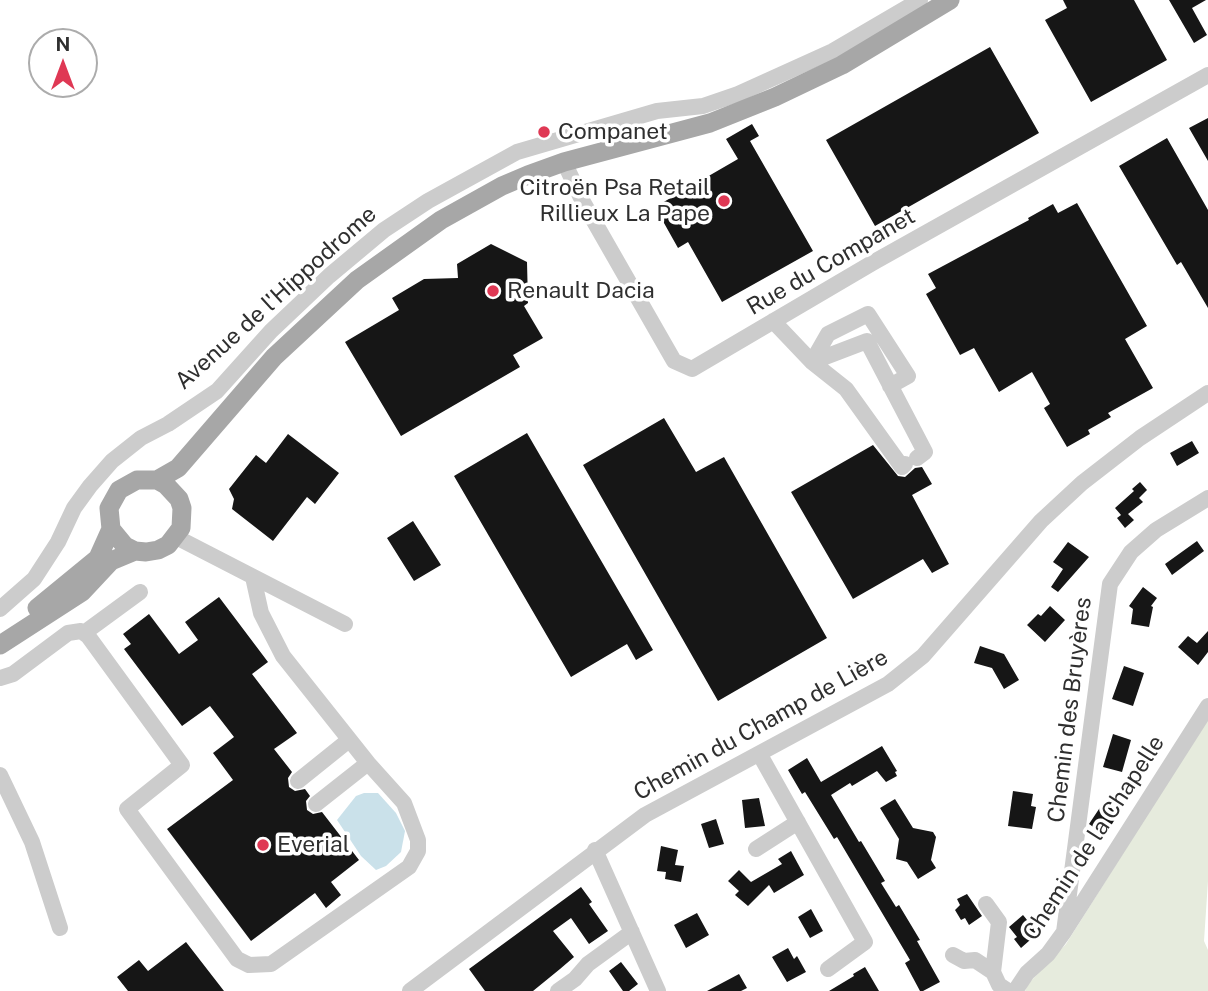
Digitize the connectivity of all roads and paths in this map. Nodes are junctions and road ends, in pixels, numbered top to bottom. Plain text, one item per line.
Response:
1 (920, 0) edge
2 (950, 0) edge
3 (1208, 75) edge
4 (564, 162) junction
5 (773, 321) junction
6 (304, 330) junction
7 (812, 362) junction
8 (890, 386) junction
9 (1208, 393) edge
10 (158, 480) junction
11 (1208, 498) edge
12 (179, 499) junction
13 (111, 529) junction
14 (176, 537) junction
15 (135, 551) junction
16 (253, 577) junction
17 (140, 592) dead end
18 (0, 609) edge
19 (345, 624) dead end
20 (84, 633) junction
21 (0, 636) edge
22 (0, 645) edge
23 (0, 678) edge
24 (1208, 706) edge
25 (349, 740) junction
26 (760, 755) junction
27 (368, 763) junction
28 (0, 775) edge
29 (299, 781) dead end
30 (316, 804) dead end
31 (798, 822) junction
32 (757, 849) dead end
33 (595, 850) junction
34 (986, 904) dead end
35 (60, 929) dead end
36 (632, 932) junction
37 (1064, 932) junction
38 (953, 955) dead end
39 (828, 969) dead end
40 (993, 972) junction
41 (410, 991) edge
42 (558, 991) edge
43 (658, 991) edge
44 (1008, 991) edge
45 (1015, 991) edge

1 - 18 street, Avenue de l'Hippodrome
2 - 4 main road, Avenue de l'Hippodrome
3 - 5 street, Rue du Companet
4 - 5 street, Rue du Companet
4 - 6 main road, Avenue de l'Hippodrome
5 - 7 street
6 - 10 main road, Avenue de l'Hippodrome
6 - 12 main road, Avenue de l'Hippodrome
7 - 8 street
7 - 8 street
7 - 8 street
9 - 26 street, Chemin du Champ de Lière
10 - 12 main road
10 - 13 main road, Avenue de l'Hippodrome
11 - 37 street, Chemin des Bruyères
12 - 14 main road, Avenue de l'Hippodrome
13 - 15 main road
13 - 21 main road, Avenue de l'Hippodrome
14 - 15 main road
14 - 16 street
15 - 22 main road
16 - 19 street
16 - 25 street
17 - 20 street
20 - 23 street
20 - 27 street
24 - 37 street, Chemin de la Chapelle
25 - 27 street
25 - 29 street
26 - 31 street
26 - 33 street, Chemin du Champ de Lière
27 - 30 street
28 - 35 street
31 - 32 street
31 - 39 street
33 - 36 street
33 - 41 street, Chemin du Champ de Lière
34 - 40 street
36 - 42 street
36 - 43 street
37 - 45 street, Chemin de la Chapelle
38 - 40 street
40 - 44 street

